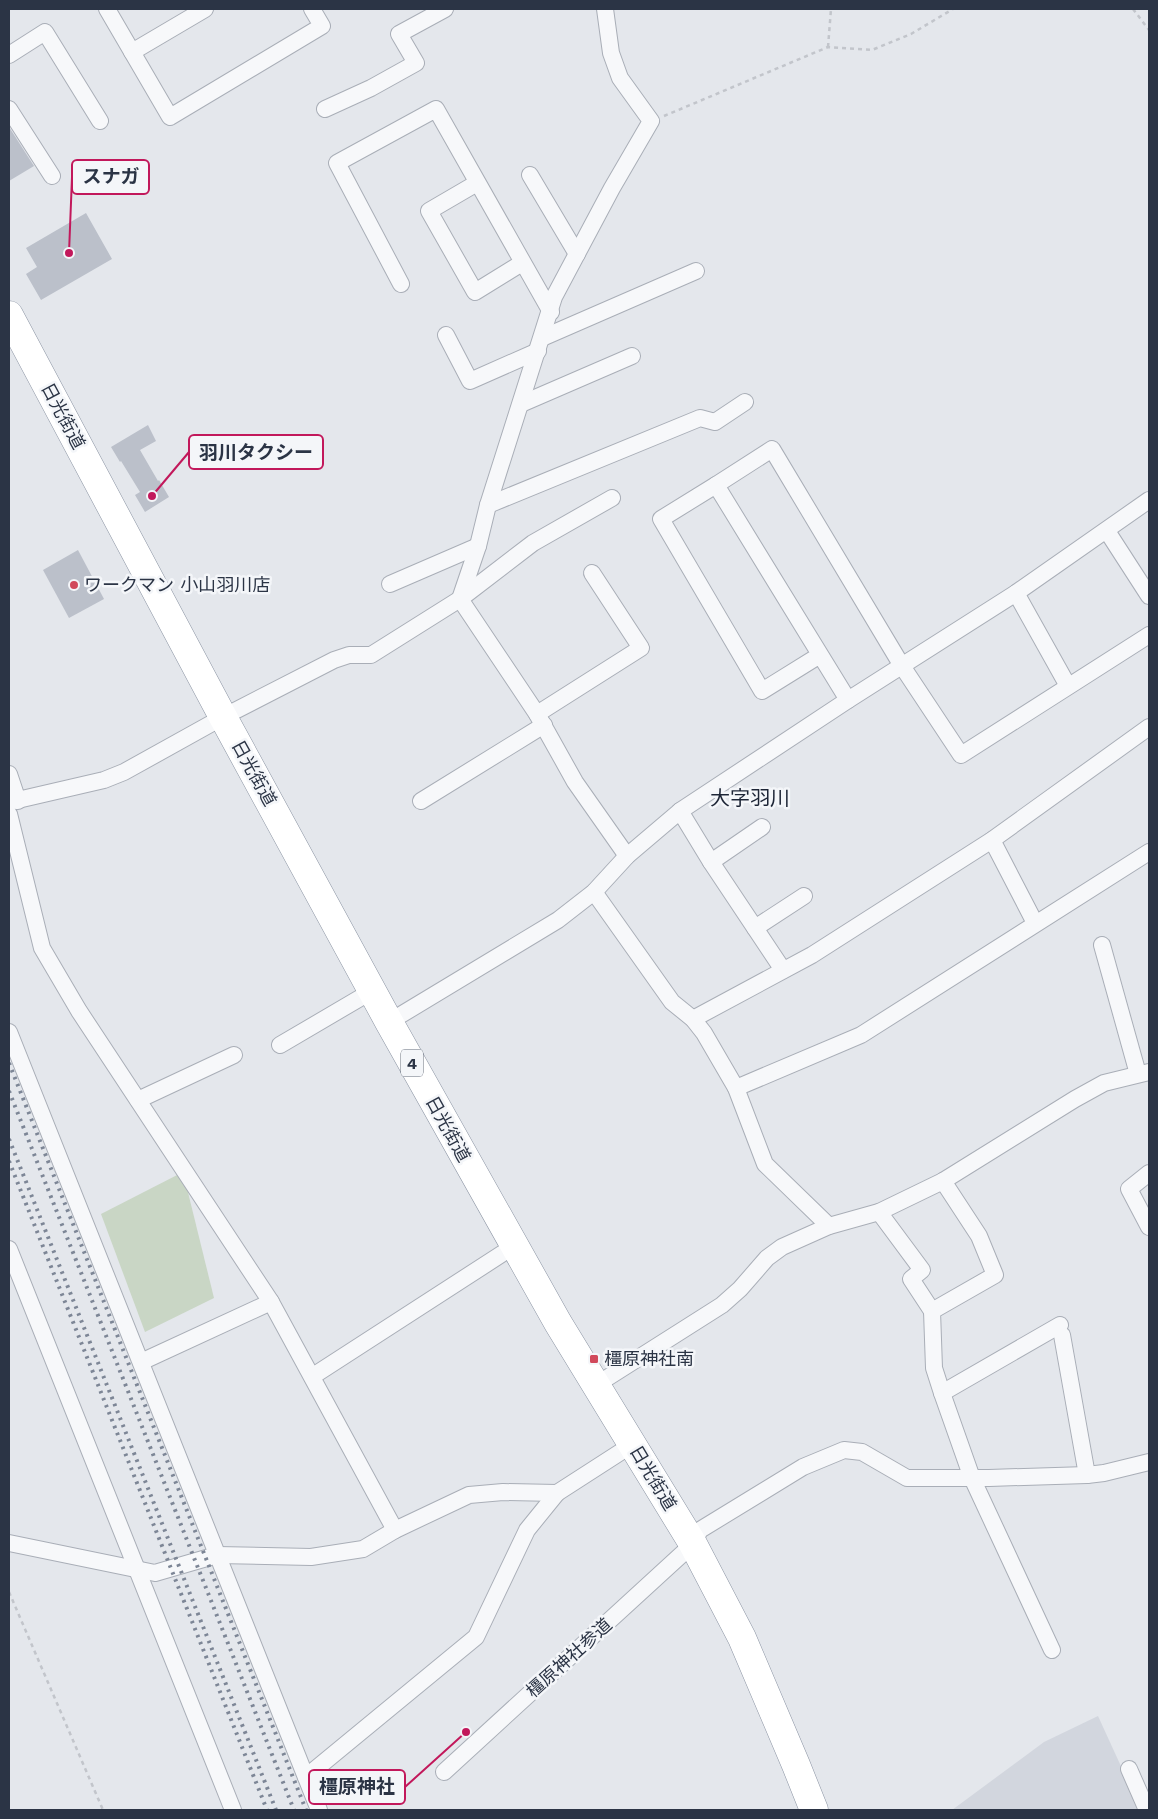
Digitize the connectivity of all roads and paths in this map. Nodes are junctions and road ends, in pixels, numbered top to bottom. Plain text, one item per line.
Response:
1 (107, 9) edge
2 (205, 9) edge
3 (312, 9) edge
4 (445, 9) edge
5 (604, 9) edge
6 (831, 9) edge
7 (954, 9) edge
8 (1133, 9) edge
9 (1149, 30) edge
10 (828, 47) junction
11 (132, 52) junction
12 (9, 55) edge
13 (9, 109) edge
14 (325, 109) dead end
15 (100, 121) dead end
16 (651, 122) junction
17 (530, 175) dead end
18 (52, 176) dead end
19 (477, 183) junction
20 (577, 254) junction
21 (522, 263) junction
22 (696, 271) dead end
23 (401, 284) dead end
24 (550, 312) junction
25 (9, 315) edge
26 (446, 335) dead end
27 (540, 345) junction
28 (632, 356) dead end
29 (745, 402) dead end
30 (521, 404) junction
31 (716, 485) junction
32 (612, 498) dead end
33 (1149, 500) edge
34 (488, 505) junction
35 (1107, 531) junction
36 (478, 546) junction
37 (592, 573) dead end
38 (390, 584) dead end
39 (1016, 593) junction
40 (1149, 596) edge
41 (460, 599) junction
42 (1149, 635) edge
43 (820, 656) junction
44 (902, 666) junction
45 (1068, 686) junction
46 (848, 700) junction
47 (223, 717) junction
48 (540, 720) junction
49 (1149, 727) edge
50 (9, 774) edge
51 (421, 801) dead end
52 (12, 805) edge
53 (680, 811) junction
54 (762, 827) dead end
55 (992, 840) junction
56 (1149, 852) edge
57 (627, 856) junction
58 (711, 862) junction
59 (594, 892) junction
60 (804, 896) dead end
61 (1035, 923) junction
62 (755, 928) junction
63 (1102, 945) dead end
64 (783, 970) junction
65 (372, 991) junction
66 (693, 1019) junction
67 (389, 1022) junction
68 (9, 1032) edge
69 (280, 1045) dead end
70 (234, 1055) dead end
71 (1143, 1073) edge
72 (736, 1088) junction
73 (138, 1100) junction
74 (1149, 1173) edge
75 (942, 1181) junction
76 (879, 1212) junction
77 (1149, 1225) edge
78 (829, 1226) junction
79 (514, 1246) junction
80 (9, 1249) edge
81 (271, 1302) junction
82 (932, 1311) junction
83 (141, 1362) junction
84 (313, 1376) junction
85 (596, 1385) junction
86 (942, 1393) junction
87 (633, 1444) junction
88 (1149, 1462) edge
89 (1087, 1475) junction
90 (972, 1478) junction
91 (557, 1493) junction
92 (395, 1530) junction
93 (9, 1543) edge
94 (693, 1544) junction
95 (218, 1555) junction
96 (136, 1569) junction
97 (9, 1592) edge
98 (1052, 1650) dead end
99 (1129, 1769) dead end
100 (444, 1772) dead end
101 (306, 1777) junction
102 (1147, 1804) edge
103 (103, 1810) edge
104 (233, 1810) edge
105 (319, 1810) edge
106 (814, 1810) edge

1 - 11 street
2 - 11 street
3 - 11 street
4 - 14 street
5 - 16 street
6 - 10 path
7 - 10 path
8 - 9 path
10 - 16 path
12 - 15 street
13 - 18 street
16 - 20 street
17 - 20 street
19 - 21 street
19 - 21 street
19 - 23 street
20 - 24 street
21 - 24 street
22 - 27 street
24 - 27 street
25 - 47 highway, 日光街道 / 4
26 - 27 street
27 - 30 street
28 - 30 street
29 - 34 street
30 - 34 street
31 - 43 street
31 - 43 street
31 - 44 street
32 - 41 street
33 - 35 street
34 - 36 street
35 - 39 street
35 - 40 street
36 - 38 street
36 - 41 street
37 - 48 street
39 - 44 street
39 - 45 street
41 - 47 street
41 - 48 street
42 - 45 street
43 - 46 street
44 - 45 street
44 - 46 street
46 - 53 street
47 - 52 street
47 - 65 highway, 日光街道 / 4
48 - 51 street
48 - 57 street
49 - 55 street
50 - 52 street
52 - 73 street
53 - 57 street
53 - 58 street
54 - 58 street
55 - 61 street
55 - 64 street
56 - 61 street
57 - 59 street
58 - 62 street
59 - 66 street
59 - 67 street
60 - 62 street
61 - 72 street
62 - 64 street
63 - 71 street
64 - 66 street
65 - 67 highway, 日光街道 / 4
65 - 69 street
66 - 72 street
67 - 79 highway, 日光街道 / 4
68 - 83 street
70 - 73 street
71 - 75 street
72 - 78 street
73 - 81 street
74 - 77 street
75 - 76 street
75 - 82 street
76 - 78 street
76 - 82 street
78 - 85 street
79 - 84 street
79 - 85 highway, 日光街道 / 4
80 - 96 street
81 - 83 street
81 - 84 street
82 - 86 street
83 - 95 street
84 - 92 street
85 - 87 highway, 日光街道 / 4
86 - 89 street
86 - 90 street
87 - 91 street
87 - 94 highway, 日光街道 / 4
88 - 89 street, 橿原神社参道
89 - 90 street, 橿原神社参道
90 - 94 street, 橿原神社参道
90 - 98 street
91 - 92 street
91 - 101 street
92 - 95 street
93 - 96 street
94 - 100 street, 橿原神社参道
94 - 106 highway, 日光街道 / 4
95 - 96 street
95 - 101 street
96 - 104 street
97 - 103 path
99 - 102 street
101 - 105 street

